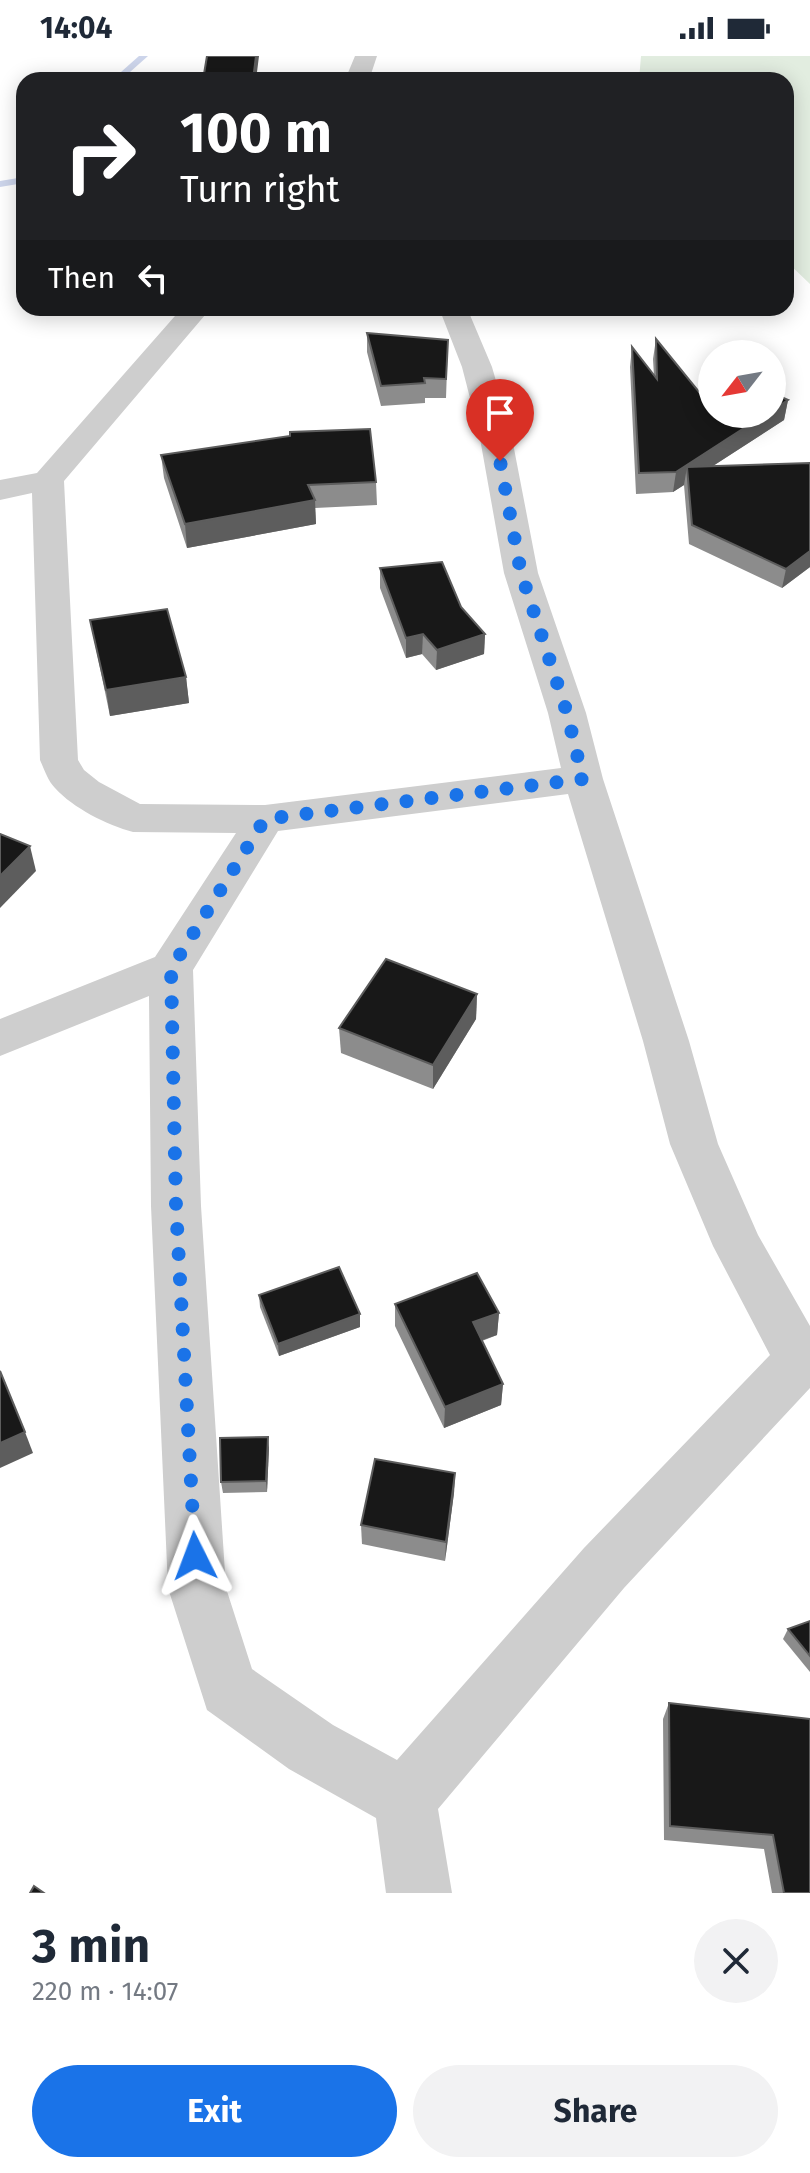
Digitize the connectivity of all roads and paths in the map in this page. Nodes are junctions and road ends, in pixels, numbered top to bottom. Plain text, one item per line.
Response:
1 (190, 316) edge
2 (456, 316) edge
3 (48, 480) junction
4 (0, 490) edge
5 (583, 779) junction
6 (265, 819) junction
7 (171, 969) junction
8 (0, 1038) edge
9 (806, 1358) edge
10 (405, 1799) junction
11 (419, 1893) edge

1 - 3 street
2 - 5 street
3 - 4 street
3 - 6 street
5 - 6 street
5 - 9 street
6 - 7 street
7 - 8 street
7 - 10 street
9 - 10 street
10 - 11 street

